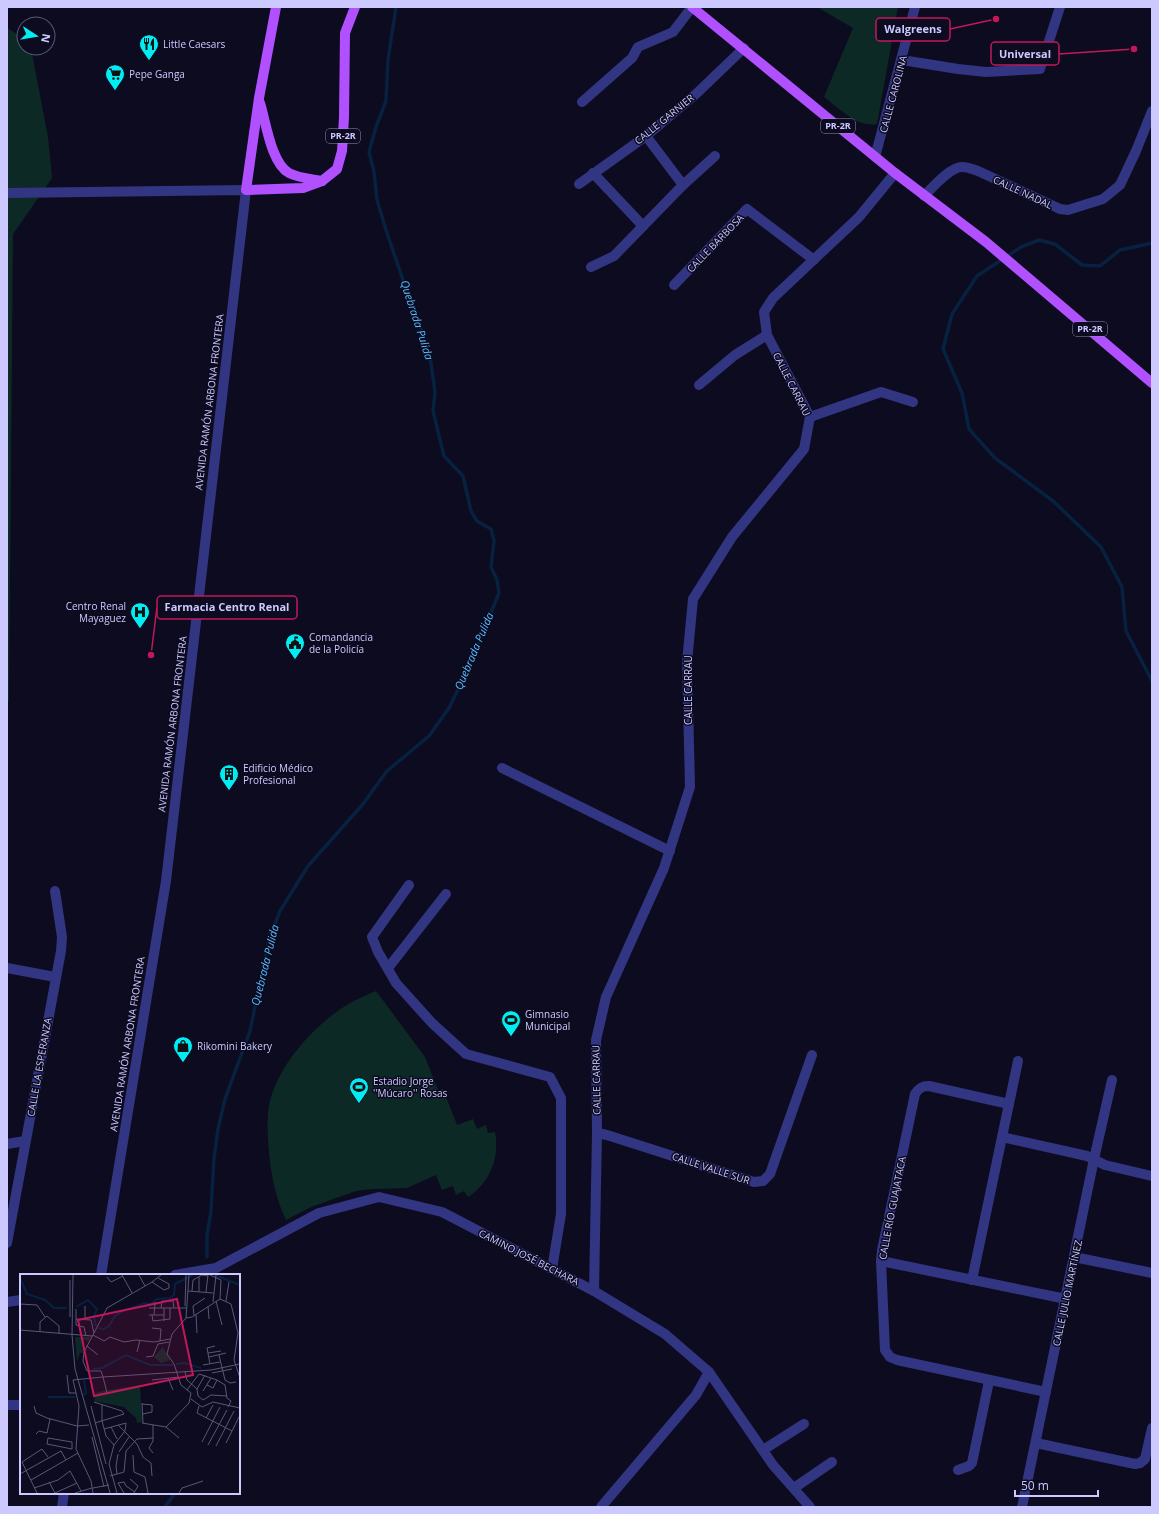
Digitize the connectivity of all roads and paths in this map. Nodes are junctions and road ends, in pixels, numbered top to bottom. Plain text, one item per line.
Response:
1 (276, 7) edge
2 (355, 7) edge
3 (692, 7) edge
4 (916, 7) edge
5 (1060, 7) edge
6 (744, 48) junction
7 (902, 60) junction
8 (259, 98) junction
9 (582, 102) dead end
10 (1152, 112) edge
11 (646, 136) junction
12 (714, 156) dead end
13 (875, 157) junction
14 (593, 173) junction
15 (896, 173) junction
16 (322, 181) junction
17 (579, 184) dead end
18 (683, 185) junction
19 (246, 190) junction
20 (7, 192) edge
21 (924, 196) junction
22 (642, 226) junction
23 (814, 260) junction
24 (591, 267) dead end
25 (674, 286) dead end
26 (767, 335) junction
27 (1152, 383) edge
28 (699, 384) dead end
29 (913, 402) dead end
30 (810, 417) junction
31 (502, 768) dead end
32 (670, 851) junction
33 (409, 886) dead end
34 (55, 891) dead end
35 (446, 894) dead end
36 (7, 968) edge
37 (388, 968) junction
38 (55, 977) junction
39 (812, 1055) dead end
40 (1018, 1061) dead end
41 (1112, 1080) dead end
42 (1009, 1104) junction
43 (597, 1133) junction
44 (1002, 1137) junction
45 (25, 1141) junction
46 (7, 1144) edge
47 (1094, 1159) junction
48 (1152, 1176) edge
49 (7, 1243) edge
50 (1074, 1257) junction
51 (881, 1261) junction
52 (552, 1269) junction
53 (1152, 1273) edge
54 (100, 1274) edge
55 (181, 1274) edge
56 (972, 1280) junction
57 (594, 1291) junction
58 (1066, 1299) junction
59 (20, 1300) edge
60 (7, 1302) edge
61 (709, 1372) junction
62 (989, 1381) junction
63 (1046, 1392) junction
64 (7, 1405) edge
65 (20, 1406) edge
66 (804, 1424) dead end
67 (1152, 1428) edge
68 (1036, 1443) junction
69 (763, 1450) junction
70 (832, 1462) dead end
71 (958, 1470) dead end
72 (794, 1488) junction
73 (64, 1494) edge
74 (62, 1507) edge
75 (602, 1507) edge
76 (810, 1507) edge
77 (1022, 1507) edge

1 - 8 main road, AVENIDA RAMÓN ARBONA FRONTERA
2 - 16 main road, PR-2R
3 - 6 main road, PR-2R
3 - 9 street
4 - 7 street, CALLE CAROLINA
5 - 7 street
6 - 11 street, CALLE GARNIER
6 - 13 main road, PR-2R
7 - 13 street, CALLE CAROLINA
8 - 16 main road
8 - 19 main road, AVENIDA RAMÓN ARBONA FRONTERA
10 - 21 street, CALLE NADAL
11 - 14 street, CALLE GARNIER
11 - 18 street
12 - 18 street
13 - 15 main road, PR-2R
14 - 17 street, CALLE GARNIER
14 - 22 street
15 - 21 main road, PR-2R
15 - 23 street, CALLE CARRAU
16 - 19 main road, PR-2R
18 - 22 street
19 - 20 street
19 - 54 street, AVENIDA RAMÓN ARBONA FRONTERA
21 - 27 main road, PR-2R
22 - 24 street
23 - 25 street, CALLE BARBOSA
23 - 26 street, CALLE CARRAU
26 - 28 street
26 - 30 street, CALLE CARRAU
29 - 30 street
30 - 32 street, CALLE CARRAU
31 - 32 street
32 - 43 street, CALLE CARRAU
33 - 37 street
34 - 38 street, CALLE LA ESPERANZA
35 - 37 street
36 - 38 street
37 - 52 street
38 - 45 street, CALLE LA ESPERANZA
39 - 43 street, CALLE VALLE SUR
40 - 42 street
41 - 47 street, CALLE JULIO MARTÍNEZ
42 - 44 street
42 - 51 street, CALLE RÍO GUAJATACA
43 - 57 street, CALLE CARRAU
44 - 47 street
44 - 56 street
45 - 46 street
45 - 49 street, CALLE LA ESPERANZA
47 - 48 street
47 - 50 street, CALLE JULIO MARTÍNEZ
50 - 53 street
50 - 58 street, CALLE JULIO MARTÍNEZ
51 - 56 street
51 - 62 street, CALLE RÍO GUAJATACA
52 - 55 street, CAMINO JOSÉ BECHARA
52 - 57 street, CAMINO JOSÉ BECHARA
56 - 58 street
57 - 61 street, CAMINO JOSÉ BECHARA
58 - 63 street, CALLE JULIO MARTÍNEZ
59 - 60 street
61 - 69 street, CAMINO JOSÉ BECHARA
61 - 75 street
62 - 63 street, CALLE RÍO GUAJATACA
62 - 71 street
63 - 68 street, CALLE JULIO MARTÍNEZ
64 - 65 street
66 - 69 street
67 - 68 street
68 - 77 street, CALLE JULIO MARTÍNEZ
69 - 72 street, CAMINO JOSÉ BECHARA
70 - 72 street
72 - 76 street, CAMINO JOSÉ BECHARA
73 - 74 street

